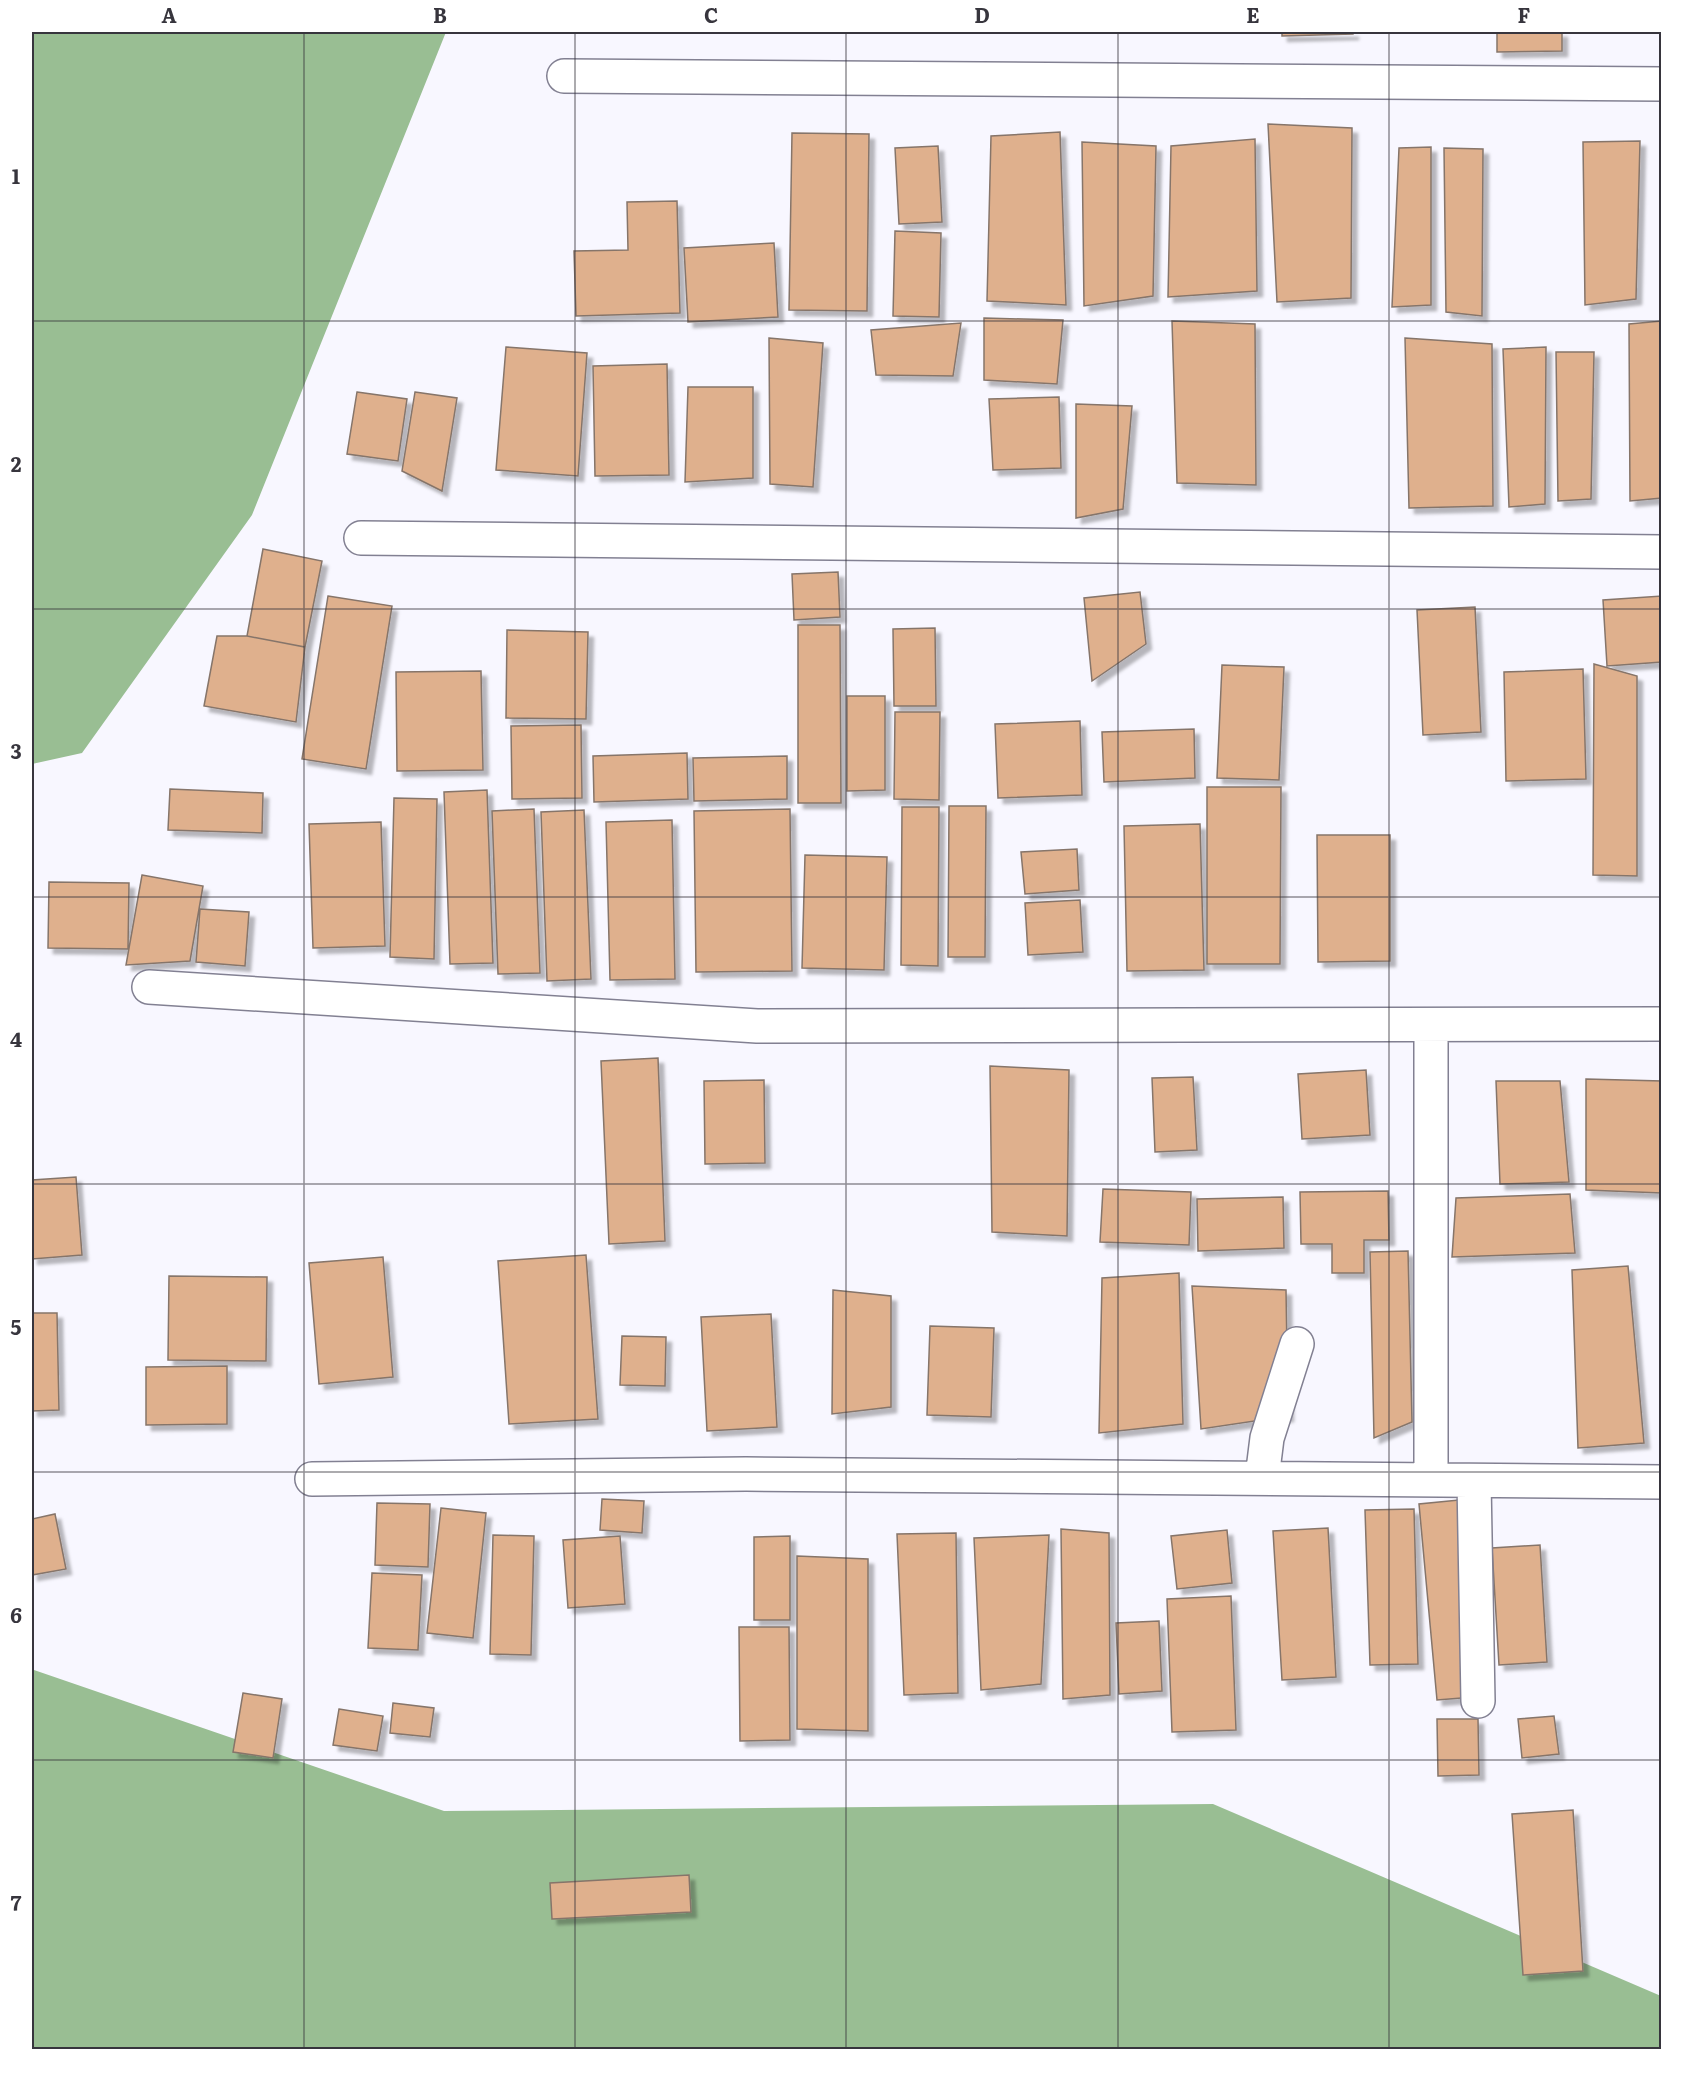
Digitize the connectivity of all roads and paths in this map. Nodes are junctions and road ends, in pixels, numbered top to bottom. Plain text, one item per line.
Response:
1 (564, 76) dead end
2 (1662, 84) edge
3 (361, 538) dead end
4 (1662, 552) edge
5 (149, 987) dead end
6 (1662, 1024) edge
7 (1431, 1026) junction
8 (1296, 1344) dead end
9 (1262, 1478) junction
10 (312, 1479) dead end
11 (1431, 1480) junction
12 (1474, 1480) junction
13 (1662, 1482) edge
14 (1478, 1701) dead end

1 - 2 street
3 - 4 street
5 - 7 street
6 - 7 street
7 - 11 street
8 - 9 street
9 - 10 street
9 - 11 street
11 - 12 street
12 - 13 street
12 - 14 street

